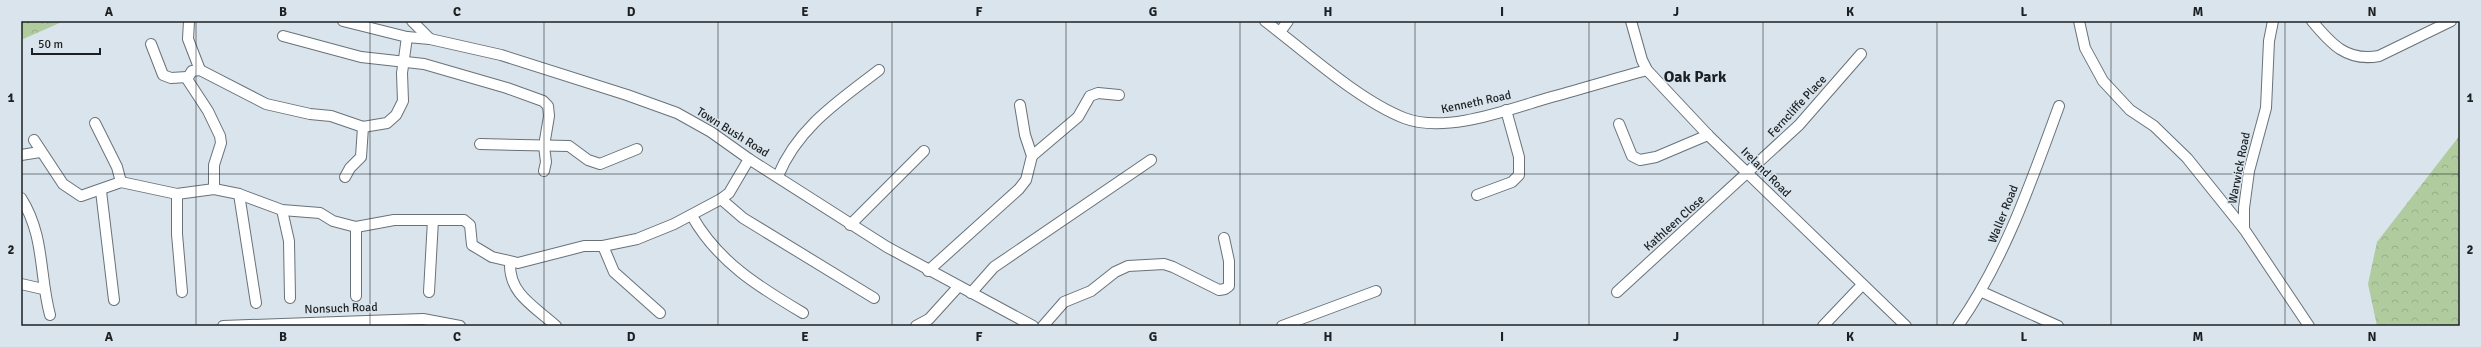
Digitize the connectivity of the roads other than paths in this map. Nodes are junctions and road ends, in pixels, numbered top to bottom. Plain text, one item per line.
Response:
1 (189, 21) edge
2 (343, 21) edge
3 (412, 21) edge
4 (1265, 21) edge
5 (1288, 21) edge
6 (1631, 21) edge
7 (2079, 21) edge
8 (2273, 21) edge
9 (2312, 21) edge
10 (2451, 21) edge
11 (1280, 32) junction
12 (283, 36) dead end
13 (407, 37) junction
14 (430, 38) junction
15 (151, 44) dead end
16 (1861, 54) dead end
17 (404, 61) junction
18 (200, 70) junction
19 (879, 70) dead end
20 (1647, 70) junction
21 (187, 77) junction
22 (1119, 95) dead end
23 (1020, 105) dead end
24 (2059, 106) dead end
25 (1506, 110) junction
26 (95, 123) dead end
27 (1619, 124) dead end
28 (363, 127) junction
29 (1708, 135) junction
30 (34, 140) dead end
31 (480, 144) dead end
32 (544, 146) junction
33 (637, 149) dead end
34 (924, 151) dead end
35 (40, 152) junction
36 (21, 156) edge
37 (1032, 156) junction
38 (749, 159) junction
39 (1151, 160) dead end
40 (544, 171) dead end
41 (1749, 173) junction
42 (778, 176) junction
43 (345, 177) dead end
44 (121, 182) junction
45 (214, 189) junction
46 (102, 190) junction
47 (177, 194) junction
48 (239, 194) junction
49 (1477, 195) dead end
50 (21, 198) edge
51 (721, 199) junction
52 (282, 210) junction
53 (692, 216) junction
54 (433, 220) junction
55 (850, 224) junction
56 (356, 227) junction
57 (2244, 229) junction
58 (1224, 238) dead end
59 (603, 246) junction
60 (510, 263) junction
61 (928, 271) junction
62 (21, 284) edge
63 (1862, 285) junction
64 (958, 287) junction
65 (43, 289) junction
66 (1376, 291) dead end
67 (182, 292) dead end
68 (429, 292) dead end
69 (1617, 292) dead end
70 (1982, 292) junction
71 (971, 293) junction
72 (356, 296) dead end
73 (290, 298) dead end
74 (874, 298) dead end
75 (114, 300) dead end
76 (256, 303) dead end
77 (660, 313) dead end
78 (803, 313) dead end
79 (50, 316) dead end
80 (223, 326) edge
81 (460, 326) edge
82 (556, 326) edge
83 (916, 326) edge
84 (1033, 326) edge
85 (1043, 326) edge
86 (1282, 326) edge
87 (1822, 326) edge
88 (1906, 326) edge
89 (1958, 326) edge
90 (2058, 326) edge
91 (2309, 326) edge

1 - 18 street
2 - 13 street, Town Bush Road
3 - 14 street
4 - 11 street, Kenneth Road
5 - 11 street
6 - 20 street, Ireland Road
7 - 57 street
8 - 57 street, Warwick Road
9 - 10 street
11 - 25 street, Kenneth Road
12 - 17 street
13 - 14 street, Town Bush Road
13 - 17 street
14 - 38 street, Town Bush Road
15 - 21 street
16 - 41 street, Ferncliffe Place
17 - 28 street
17 - 32 street
18 - 21 street
18 - 28 street
19 - 42 street
20 - 25 street, Kenneth Road
20 - 29 street, Ireland Road
21 - 45 street
22 - 37 street
23 - 37 street
24 - 70 street, Waller Road
25 - 49 street
26 - 44 street
27 - 29 street
28 - 43 street
29 - 41 street, Ireland Road
30 - 35 street
31 - 32 street
32 - 33 street
32 - 40 street
34 - 55 street
35 - 36 street
35 - 46 street
37 - 61 street
38 - 42 street, Town Bush Road
38 - 51 street
39 - 71 street
41 - 63 street, Ireland Road
41 - 69 street, Kathleen Close
42 - 55 street, Town Bush Road
44 - 46 street
44 - 47 street
45 - 47 street
45 - 48 street
46 - 75 street
47 - 67 street
48 - 52 street
48 - 76 street
50 - 65 street
51 - 53 street
51 - 74 street
52 - 56 street
52 - 73 street
53 - 59 street
53 - 78 street
54 - 56 street
54 - 60 street
54 - 68 street
55 - 61 street, Town Bush Road
56 - 72 street
57 - 91 street
58 - 85 street
59 - 60 street
59 - 77 street
60 - 82 street
61 - 64 street, Town Bush Road
62 - 65 street
63 - 87 street
63 - 88 street, Ireland Road
64 - 71 street, Town Bush Road
64 - 83 street
65 - 79 street
66 - 86 street
70 - 89 street, Waller Road
70 - 90 street
71 - 84 street, Town Bush Road
80 - 81 street, Nonsuch Road

